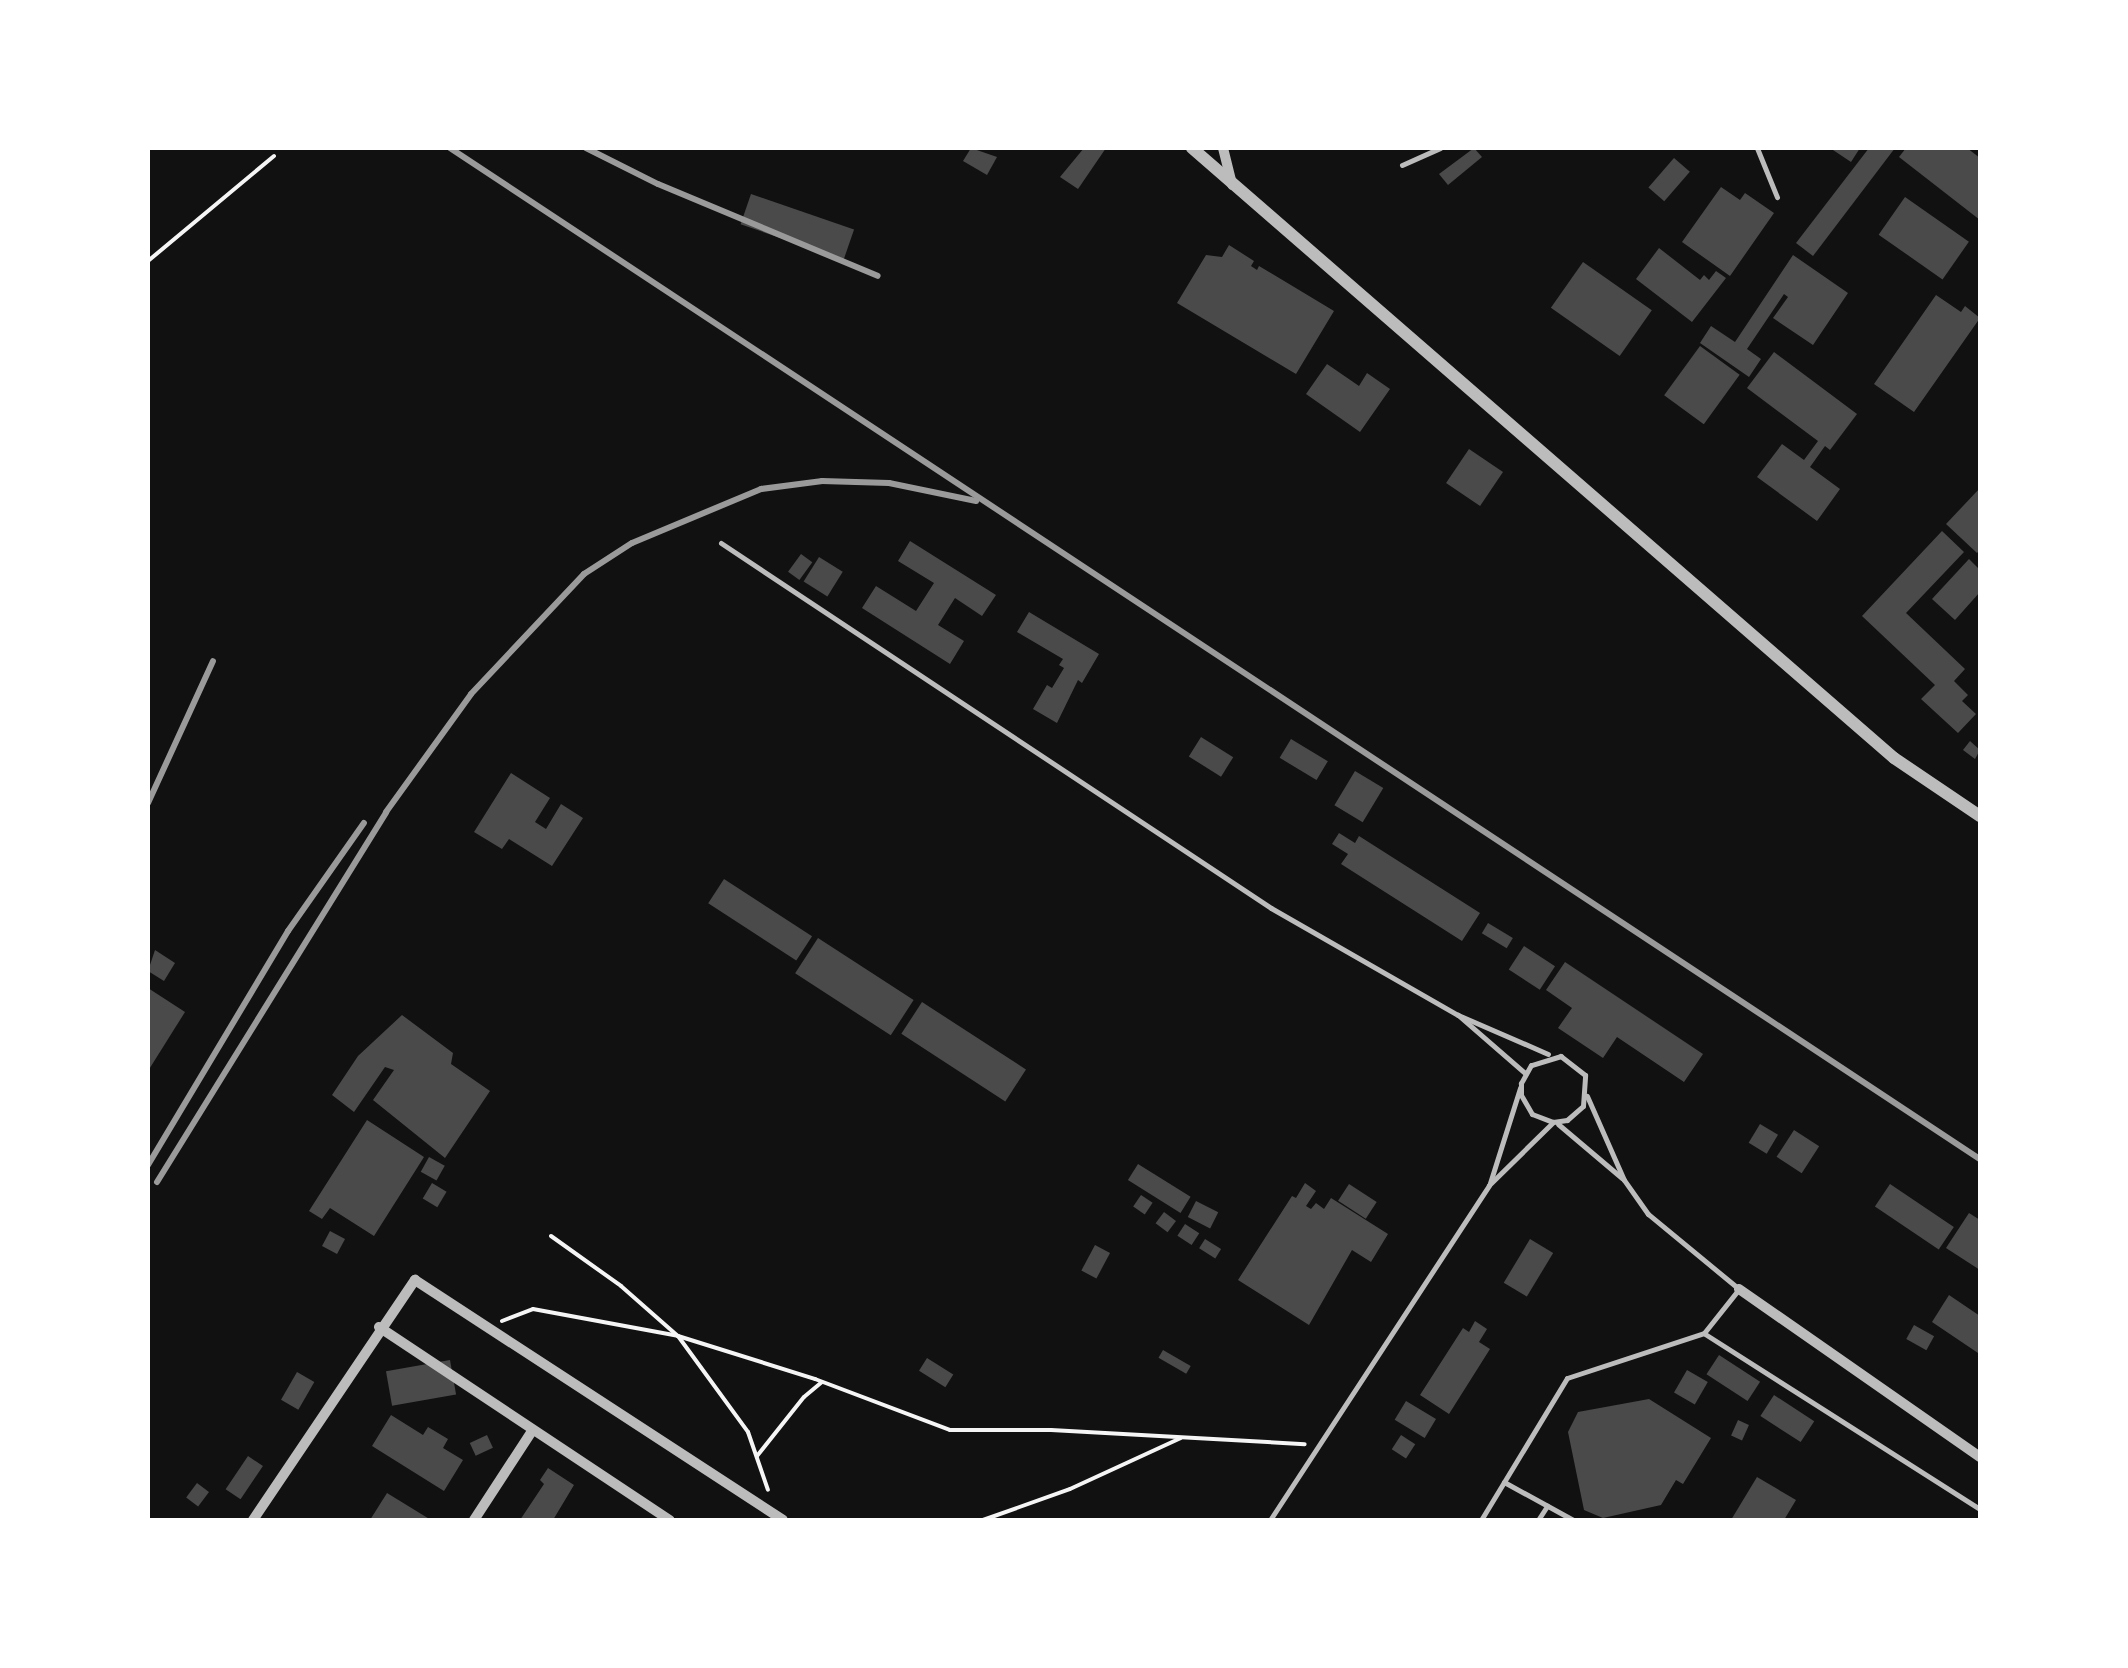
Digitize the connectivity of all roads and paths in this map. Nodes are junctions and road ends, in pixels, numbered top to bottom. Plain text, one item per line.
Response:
1 (1192, 148) edge
2 (1223, 148) edge
3 (1440, 148) edge
4 (1757, 148) edge
5 (274, 156) dead end
6 (1402, 165) dead end
7 (1232, 185) junction
8 (1777, 197) dead end
9 (148, 261) edge
10 (721, 543) dead end
11 (1980, 816) edge
12 (1458, 1015) junction
13 (1550, 1056) junction
14 (1524, 1073) junction
15 (1521, 1084) junction
16 (1587, 1096) junction
17 (1555, 1122) junction
18 (1624, 1180) junction
19 (1489, 1186) junction
20 (552, 1236) dead end
21 (1739, 1288) junction
22 (379, 1327) junction
23 (494, 1329) junction
24 (1704, 1333) junction
25 (678, 1336) junction
26 (822, 1382) junction
27 (532, 1431) junction
28 (1184, 1437) junction
29 (1320, 1445) junction
30 (757, 1456) junction
31 (1980, 1457) edge
32 (1504, 1482) junction
33 (1547, 1506) junction
34 (1980, 1509) edge
35 (779, 1517) edge
36 (253, 1520) edge
37 (474, 1520) edge
38 (670, 1520) edge
39 (983, 1520) edge
40 (1270, 1520) edge
41 (1482, 1520) edge
42 (1538, 1520) edge
43 (1573, 1520) edge

1 - 7 street
2 - 7 street
3 - 6 lane
4 - 8 lane
5 - 9 path
7 - 11 street
10 - 12 lane
12 - 13 lane
12 - 14 lane
13 - 14 lane
13 - 16 lane
14 - 15 lane
15 - 17 lane
15 - 19 lane
16 - 17 lane
16 - 18 lane
17 - 18 lane
17 - 19 lane
18 - 21 lane
19 - 29 lane
20 - 25 path
21 - 24 lane
21 - 31 street
22 - 23 street
22 - 27 street
22 - 36 street
23 - 25 path
23 - 35 street
24 - 32 lane
24 - 34 lane
25 - 26 path
25 - 30 path
26 - 28 path
26 - 30 path
27 - 37 street
27 - 38 street
28 - 29 path
28 - 39 path
29 - 40 lane
30 - 35 path
32 - 33 lane
32 - 41 lane
33 - 42 lane
33 - 43 lane

